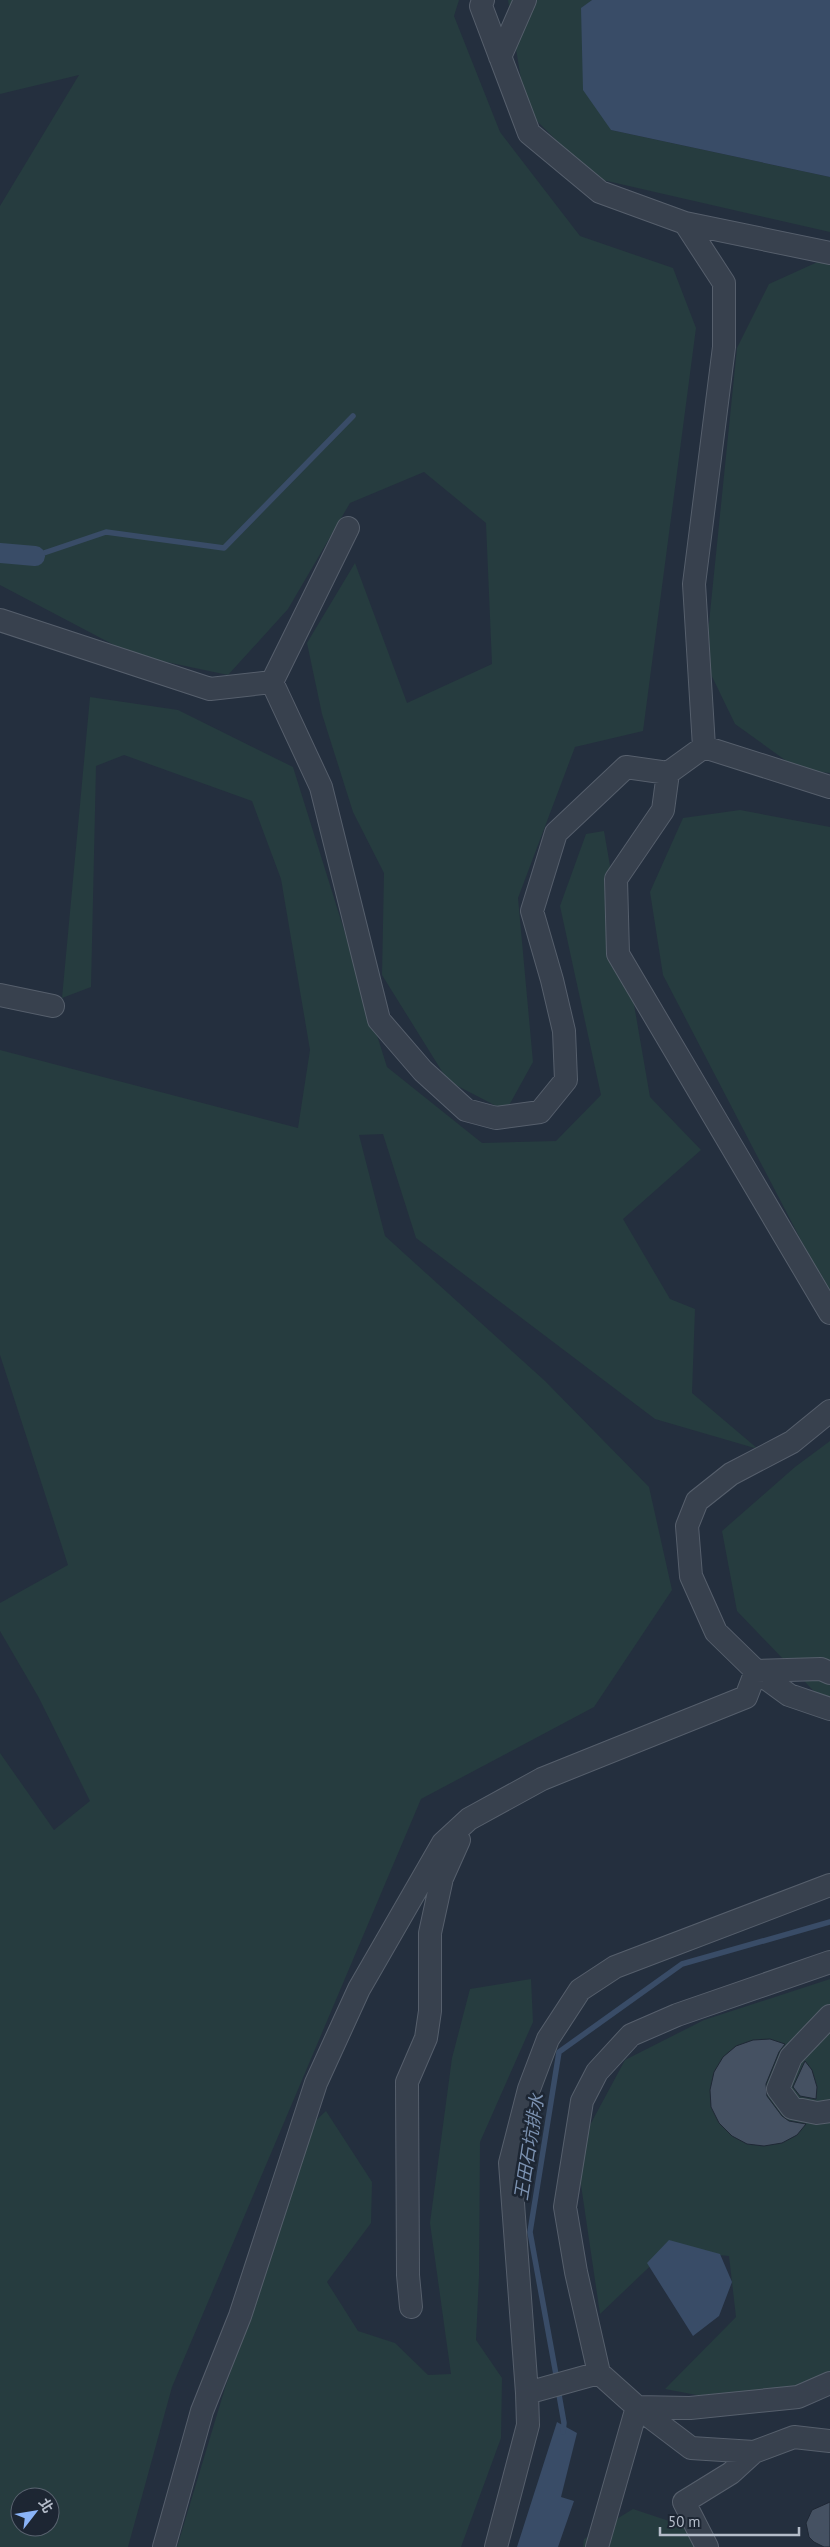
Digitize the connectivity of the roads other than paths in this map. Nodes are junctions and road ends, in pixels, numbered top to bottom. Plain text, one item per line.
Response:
1 (483, 0) edge
2 (525, 0) edge
3 (500, 57) junction
4 (685, 223) junction
5 (830, 253) edge
6 (348, 528) dead end
7 (0, 620) edge
8 (272, 682) junction
9 (704, 747) junction
10 (668, 773) junction
11 (830, 787) edge
12 (0, 995) edge
13 (53, 1006) dead end
14 (830, 1313) edge
15 (830, 1411) edge
16 (756, 1671) junction
17 (830, 1674) edge
18 (830, 1710) edge
19 (469, 1819) junction
20 (830, 1885) edge
21 (830, 1962) edge
22 (830, 2016) edge
23 (830, 2111) edge
24 (411, 2307) dead end
25 (599, 2373) junction
26 (830, 2383) edge
27 (528, 2393) junction
28 (637, 2407) junction
29 (830, 2441) edge
30 (754, 2452) junction
31 (164, 2547) edge
32 (496, 2547) edge
33 (598, 2547) edge
34 (707, 2547) edge

1 - 3 street
2 - 3 street
3 - 4 street
4 - 5 street
4 - 9 street
6 - 8 street
7 - 8 street
8 - 10 street
9 - 10 street
9 - 11 street
10 - 14 street
12 - 13 street
15 - 16 street
16 - 17 street
16 - 18 street
16 - 19 street
19 - 24 street
19 - 31 street
20 - 27 street
21 - 25 street
22 - 23 street
25 - 27 street
25 - 28 street
26 - 28 street
27 - 32 street
28 - 30 street
28 - 33 street
29 - 30 street
30 - 34 street

